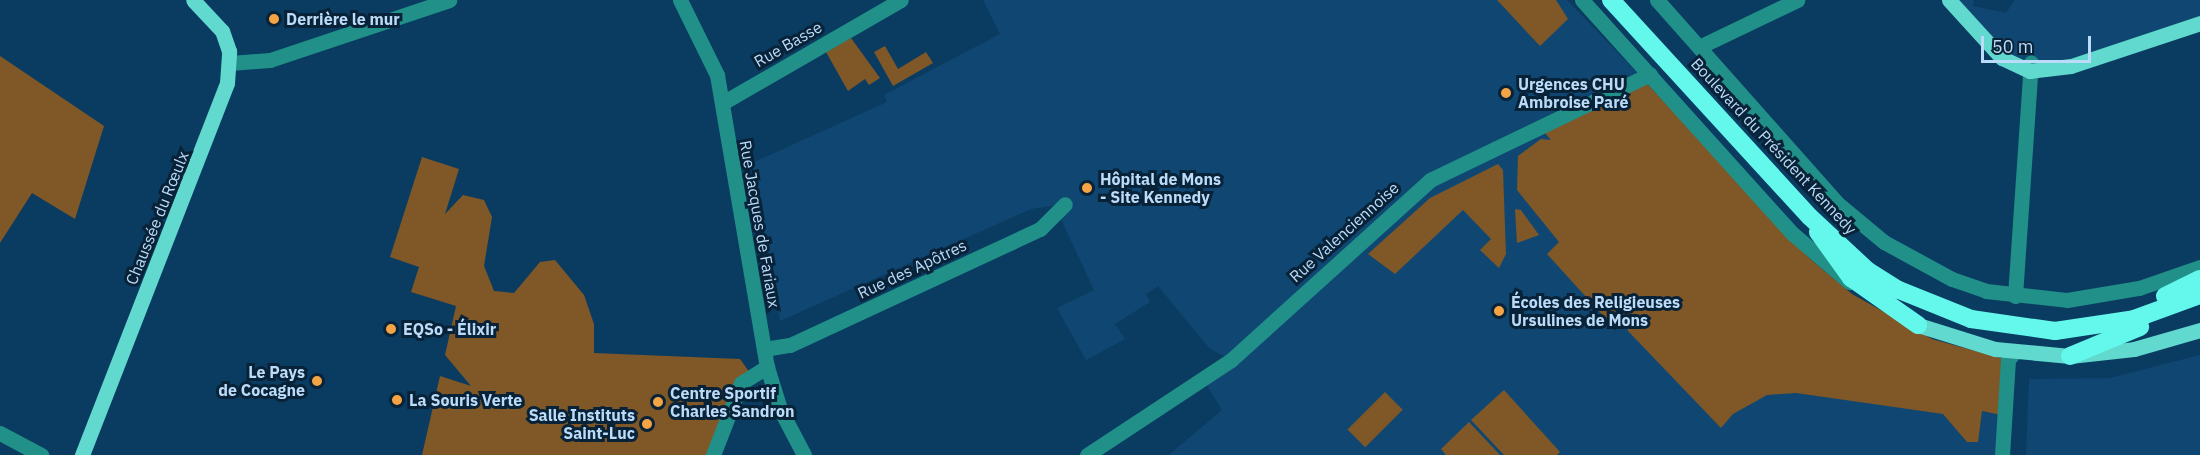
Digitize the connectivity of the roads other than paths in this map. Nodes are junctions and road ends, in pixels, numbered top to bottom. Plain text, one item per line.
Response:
1 (193, 0) edge
2 (449, 0) edge
3 (680, 0) edge
4 (901, 0) edge
5 (1582, 0) edge
6 (1611, 0) edge
7 (1657, 0) edge
8 (1797, 0) edge
9 (1949, 0) edge
10 (2200, 23) edge
11 (1699, 47) junction
12 (230, 63) junction
13 (2030, 67) junction
14 (1650, 74) junction
15 (724, 102) junction
16 (1065, 204) dead end
17 (1810, 217) junction
18 (2200, 267) edge
19 (2200, 279) edge
20 (2200, 295) edge
21 (2015, 296) junction
22 (2200, 303) edge
23 (1918, 325) junction
24 (2011, 327) junction
25 (2200, 330) edge
26 (764, 349) junction
27 (2014, 352) junction
28 (2070, 356) junction
29 (767, 367) junction
30 (0, 433) edge
31 (41, 455) edge
32 (82, 455) edge
33 (713, 455) edge
34 (804, 455) edge
35 (1087, 455) edge
36 (2002, 455) edge

1 - 12 main road, Chaussée du Rœulx
2 - 12 street
3 - 15 street, Rue Jacques de Fariaux
4 - 15 street, Rue Basse
5 - 14 street
6 - 17 highway, Boulevard du Président Kennedy
7 - 11 street, Boulevard du Président Kennedy
8 - 11 street
9 - 13 main road
10 - 13 main road
11 - 21 street, Boulevard du Président Kennedy
12 - 32 main road, Chaussée du Rœulx
13 - 21 street
14 - 23 street
14 - 35 street, Rue Valenciennoise
15 - 26 street, Rue Jacques de Fariaux
16 - 26 street, Rue des Apôtres
17 - 23 highway
17 - 24 highway, Boulevard du Président Kennedy
18 - 21 street, Boulevard du Président Kennedy
19 - 24 highway
20 - 24 highway, Boulevard du Président Kennedy
22 - 28 highway
23 - 27 main road
25 - 28 main road
26 - 29 street, Rue Jacques de Fariaux
27 - 28 main road
27 - 36 street
29 - 33 street
29 - 34 street, Rue Jacques de Fariaux
30 - 31 street

